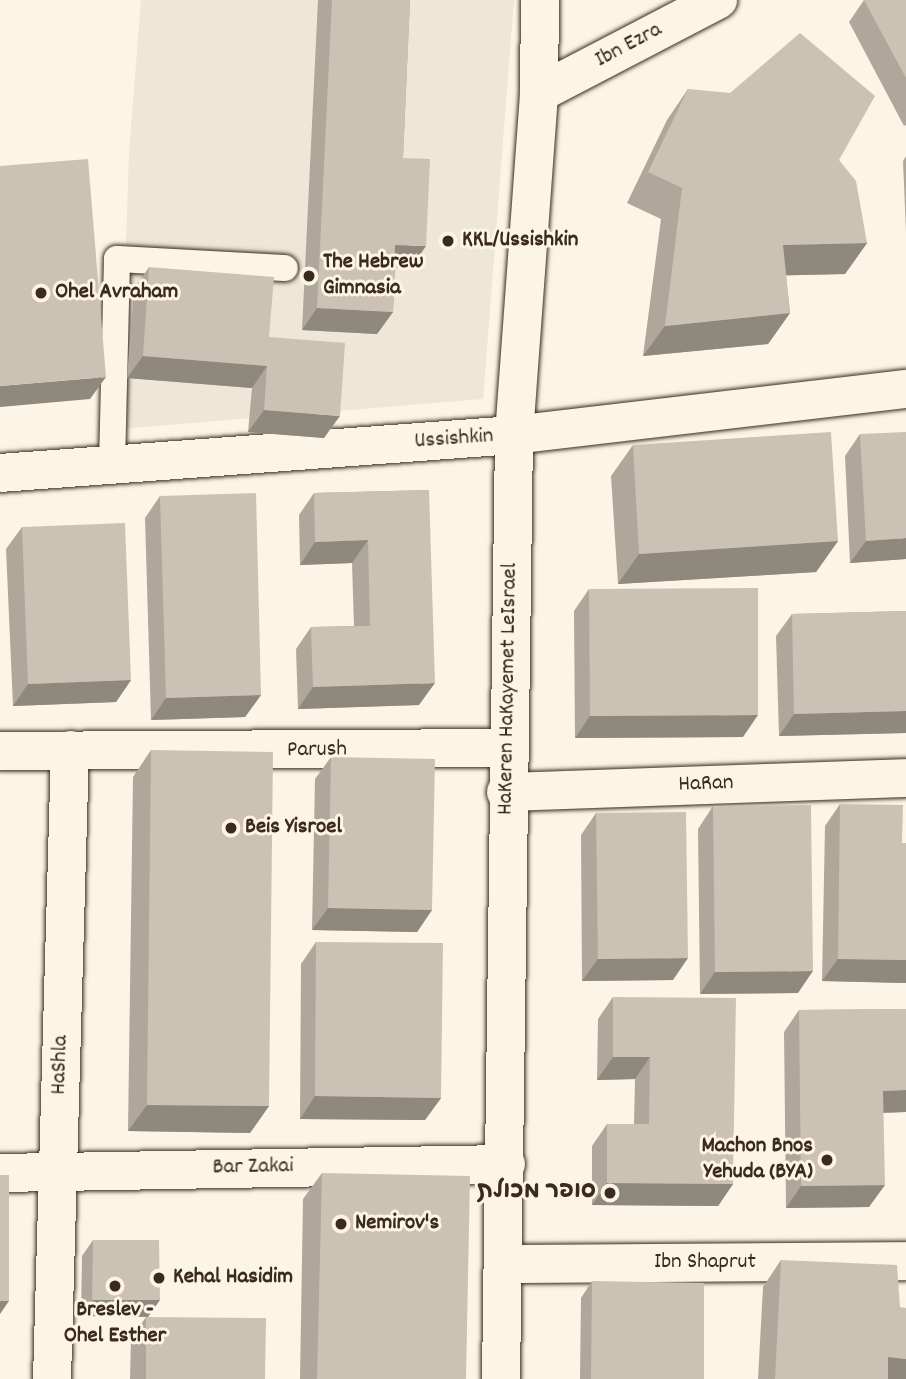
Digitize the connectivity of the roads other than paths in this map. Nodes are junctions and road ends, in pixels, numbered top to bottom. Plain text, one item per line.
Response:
1 (540, 0) edge
2 (718, 0) edge
3 (539, 93) junction
4 (285, 268) dead end
5 (906, 389) edge
6 (514, 435) junction
7 (111, 465) junction
8 (0, 473) edge
9 (508, 748) junction
10 (70, 750) junction
11 (0, 751) edge
12 (906, 778) edge
13 (506, 792) junction
14 (506, 1164) junction
15 (58, 1172) junction
16 (0, 1173) edge
17 (906, 1262) edge
18 (505, 1264) junction
19 (52, 1379) edge
20 (501, 1379) edge

1 - 3 street, HaKeren HaKayemet LeIsrael
2 - 3 street, Ibn Ezra
3 - 6 street, HaKeren HaKayemet LeIsrael
4 - 7 lane
5 - 6 street, Ussishkin
6 - 7 street, Ussishkin
6 - 9 street, HaKeren HaKayemet LeIsrael
7 - 8 street, Ussishkin
9 - 10 street, Parush
9 - 13 street, HaKeren HaKayemet LeIsrael
10 - 11 street, Parush
10 - 15 street, HaShla
12 - 13 street, HaRan
13 - 14 street, HaKeren HaKayemet LeIsrael
14 - 15 street, Bar Zakai
14 - 18 street, HaKeren HaKayemet LeIsrael
15 - 16 street, Bar Zakai
15 - 19 street, HaShla
17 - 18 street, Ibn Shaprut
18 - 20 street, HaKeren HaKayemet LeIsrael

